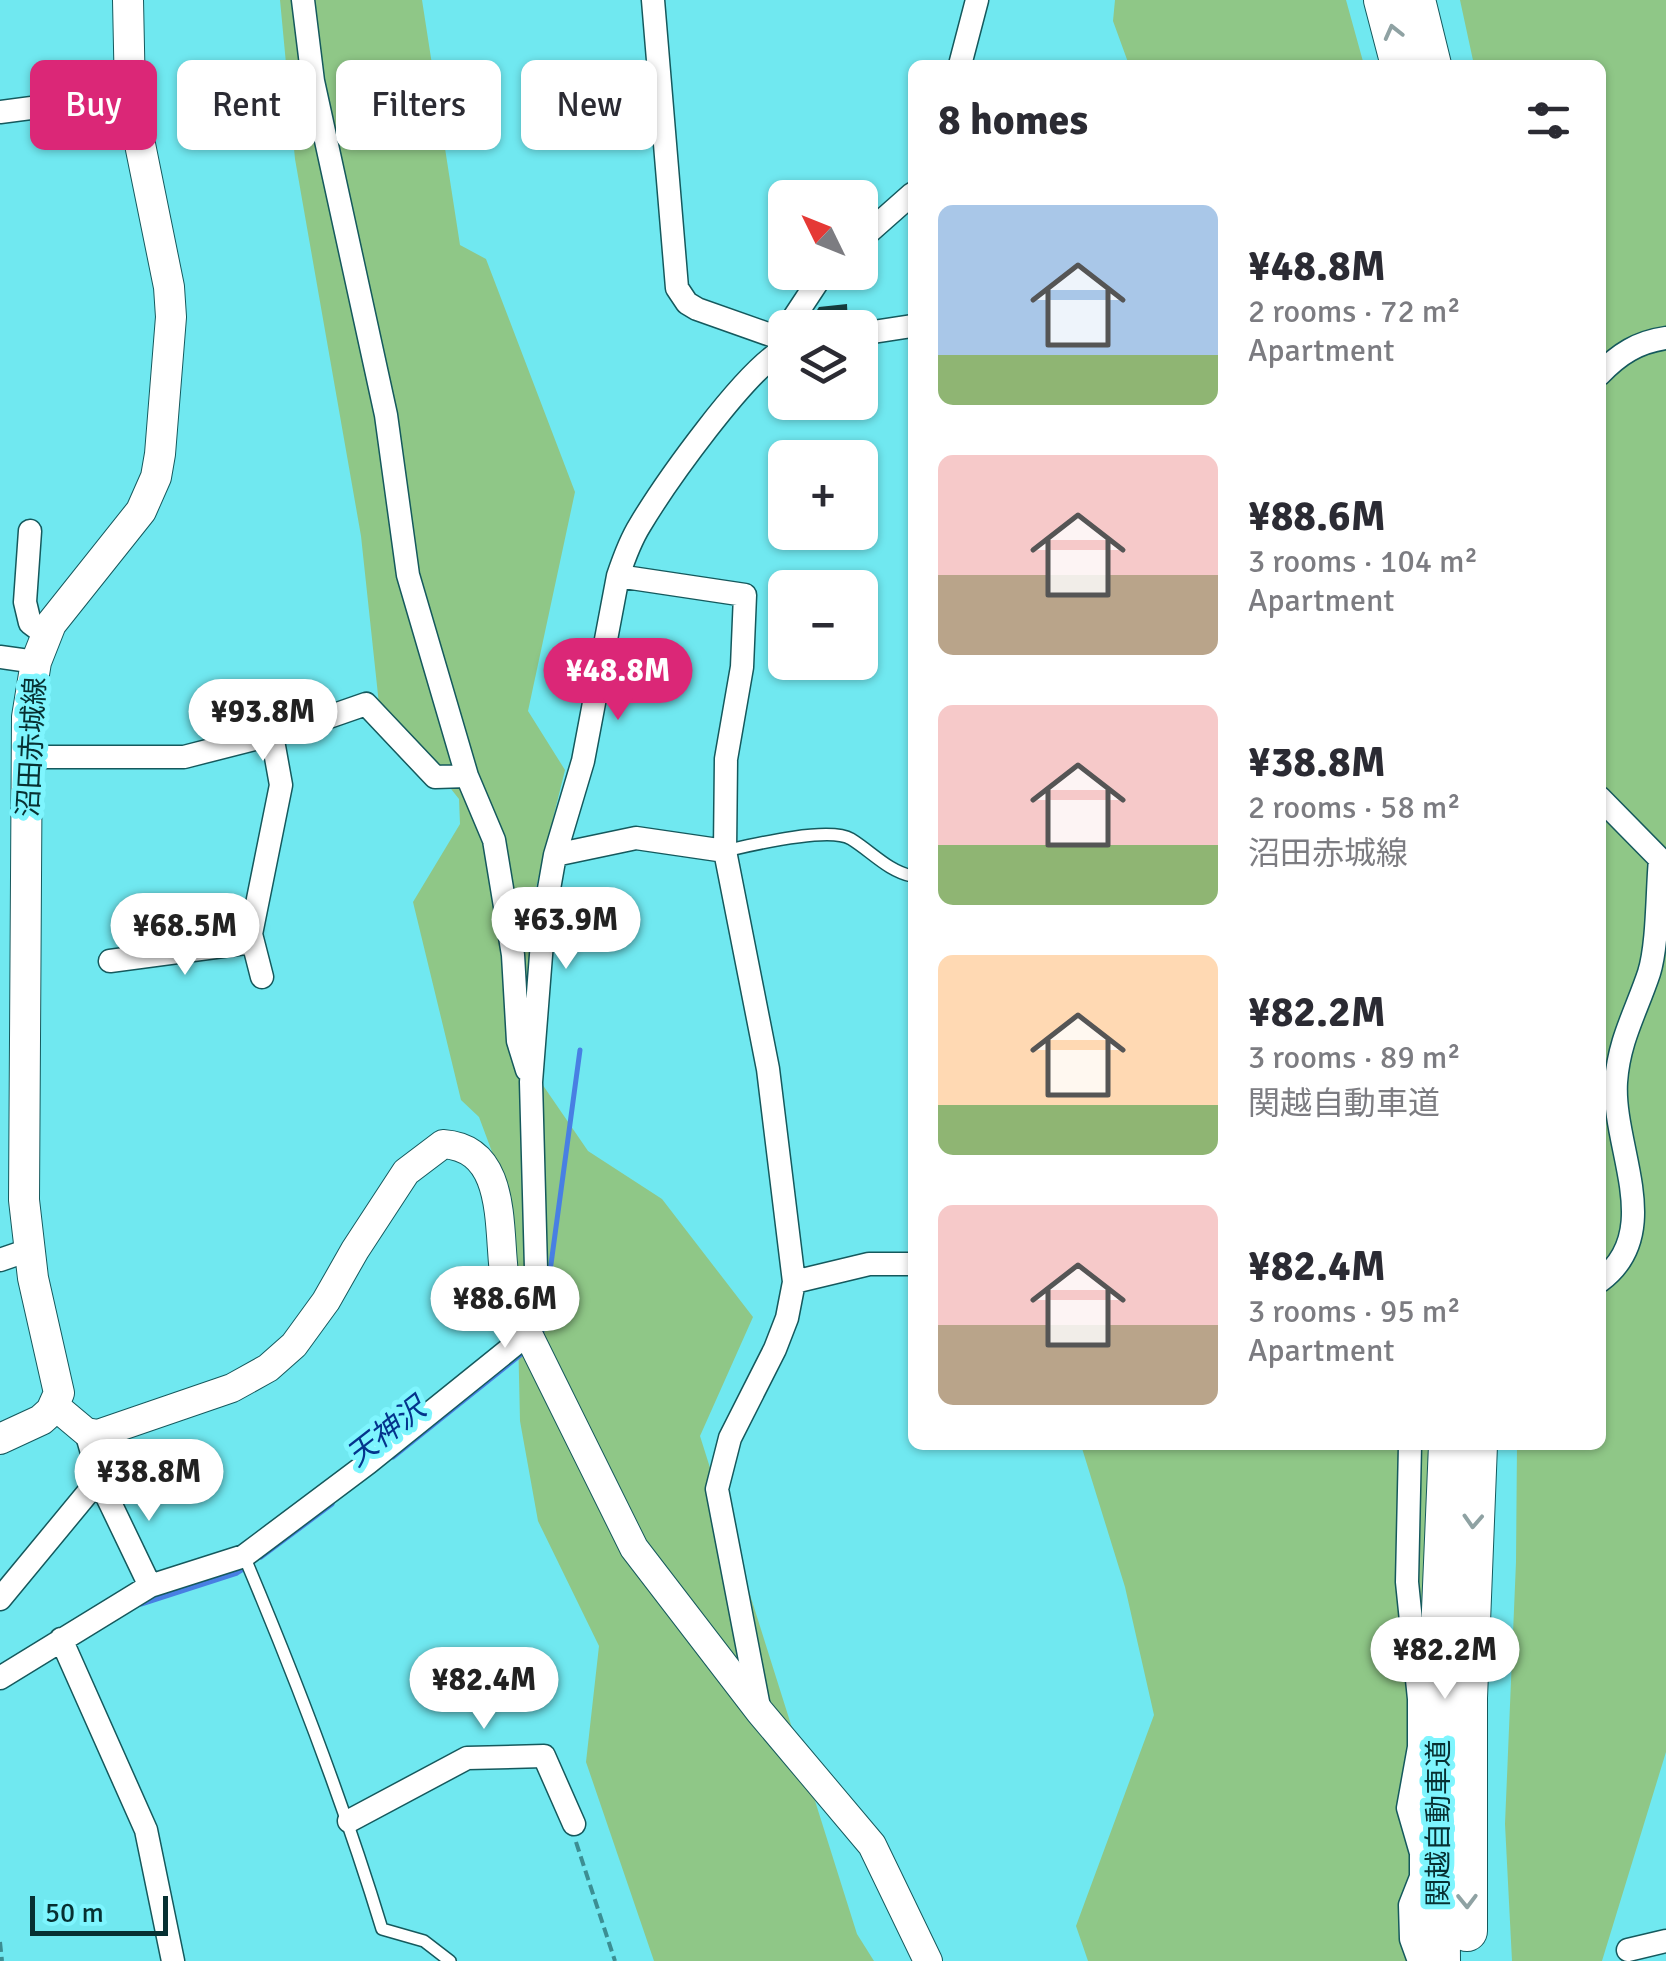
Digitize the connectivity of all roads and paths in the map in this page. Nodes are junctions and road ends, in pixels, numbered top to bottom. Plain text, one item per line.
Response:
1 (128, 0) edge
2 (303, 0) edge
3 (654, 0) edge
4 (977, 0) edge
5 (1384, 0) edge
6 (1415, 0) edge
7 (129, 60) edge
8 (961, 60) edge
9 (1400, 60) edge
10 (1430, 60) edge
11 (30, 108) edge
12 (0, 112) edge
13 (140, 150) edge
14 (908, 198) edge
15 (878, 224) edge
16 (908, 327) edge
17 (878, 331) edge
18 (768, 334) edge
19 (1666, 338) edge
20 (768, 359) edge
21 (1606, 368) edge
22 (30, 531) dead end
23 (618, 576) junction
24 (41, 649) junction
25 (0, 657) edge
26 (272, 735) junction
27 (28, 758) junction
28 (467, 776) junction
29 (1606, 804) edge
30 (724, 851) junction
31 (556, 855) junction
32 (1663, 858) edge
33 (908, 875) edge
34 (253, 942) junction
35 (110, 961) dead end
36 (262, 978) dead end
37 (531, 1082) junction
38 (29, 1250) junction
39 (0, 1260) edge
40 (908, 1264) edge
41 (1606, 1275) edge
42 (794, 1282) junction
43 (528, 1334) junction
44 (55, 1406) junction
45 (86, 1432) junction
46 (0, 1439) edge
47 (1410, 1450) edge
48 (1448, 1450) edge
49 (1476, 1450) edge
50 (100, 1484) junction
51 (244, 1556) junction
52 (150, 1586) junction
53 (1456, 1596) junction
54 (0, 1599) edge
55 (64, 1646) junction
56 (0, 1678) edge
57 (1452, 1701) junction
58 (760, 1712) junction
59 (349, 1821) junction
60 (575, 1832) joint
61 (1666, 1941) edge
62 (0, 1942) edge
63 (1628, 1950) dead end
64 (2, 1961) edge
65 (173, 1961) edge
66 (450, 1961) edge
67 (615, 1961) edge
68 (928, 1961) edge
69 (1419, 1961) edge
70 (1440, 1961) edge
71 (1468, 1961) edge

1 - 7 main road, 沼田赤城線
2 - 28 street
3 - 18 street
4 - 8 street
9 -> 5 highway
6 - 10 highway
11 - 12 street
13 - 24 main road, 沼田赤城線
14 - 15 street
16 - 17 street
19 - 21 street
20 - 23 street
22 - 24 street
23 - 30 street
23 - 31 street
24 - 25 street
24 - 27 main road, 沼田赤城線
26 - 27 street
26 - 28 street
26 - 34 street
27 - 38 main road, 沼田赤城線
28 - 37 street
29 - 32 street
30 - 31 street
30 - 33 lane
30 - 42 street
31 - 37 street
32 - 41 street
34 - 35 street
34 - 36 street
37 - 43 street
38 - 39 street
38 - 44 main road, 沼田赤城線
40 - 42 street
42 - 58 street
43 - 45 street
43 - 51 street
43 - 58 street
44 - 45 street
44 - 46 main road
45 - 50 street
47 - 69 street
48 - 53 highway, 関越自動車道
49 -> 53 highway, 関越自動車道
50 - 52 street
50 - 54 street
51 - 52 street
51 - 59 lane
52 - 55 street
53 - 57 highway, 関越自動車道
55 - 56 street
55 - 65 street
57 - 70 highway, 関越自動車道
57 -> 71 highway, 関越自動車道
58 - 68 street
59 - 60 street
59 - 66 lane
60 - 67 path
61 - 63 street
62 - 64 path

